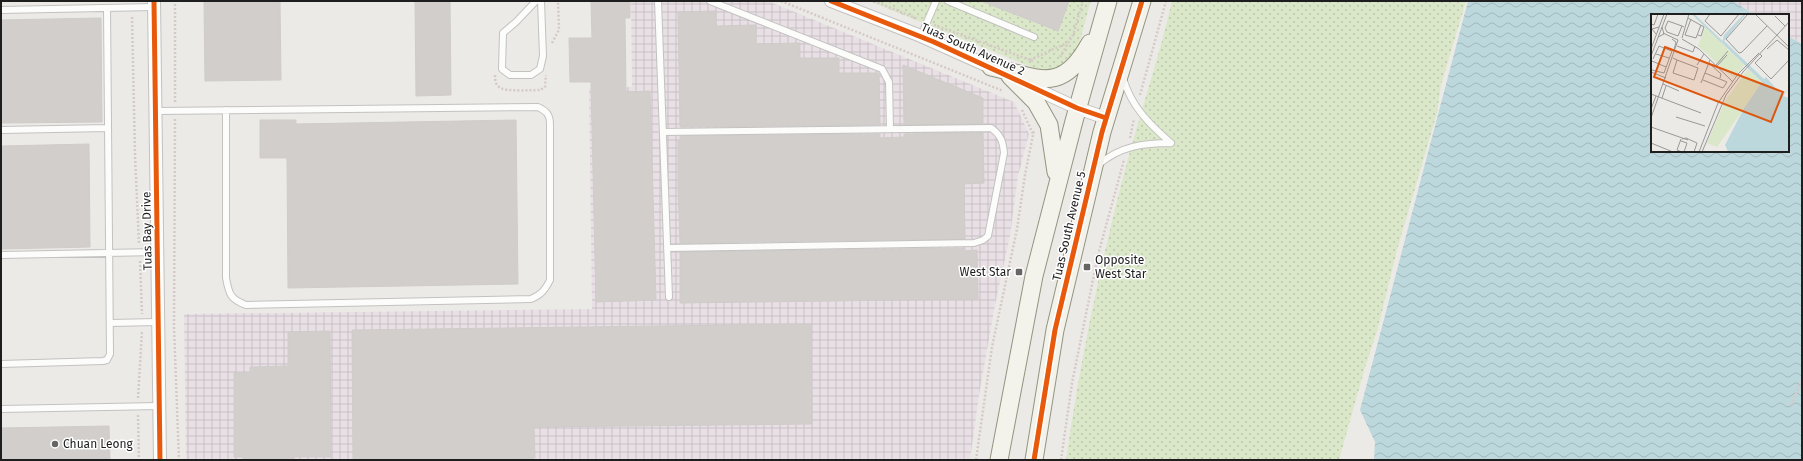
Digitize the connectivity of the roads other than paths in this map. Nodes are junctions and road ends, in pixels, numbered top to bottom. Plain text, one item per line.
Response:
1 (536, 1) edge
2 (541, 1) edge
3 (658, 1) edge
4 (710, 1) edge
5 (831, 1) edge
6 (936, 1) edge
7 (948, 1) edge
8 (1108, 1) edge
9 (1142, 1) edge
10 (154, 4) edge
11 (107, 8) junction
12 (1, 10) edge
13 (1099, 30) junction
14 (921, 36) junction
15 (1034, 37) dead end
16 (991, 67) junction
17 (1120, 69) junction
18 (1009, 85) junction
19 (1077, 108) junction
20 (156, 110) junction
21 (226, 110) junction
22 (1106, 118) junction
23 (108, 128) junction
24 (890, 129) junction
25 (1, 130) edge
26 (663, 132) junction
27 (1092, 170) junction
28 (1057, 184) junction
29 (667, 248) junction
30 (158, 252) junction
31 (109, 253) junction
32 (1, 254) edge
33 (669, 297) dead end
34 (158, 322) junction
35 (110, 323) junction
36 (1, 364) edge
37 (159, 406) junction
38 (1, 409) edge
39 (160, 460) edge
40 (999, 460) edge
41 (1034, 460) edge

1 - 2 lane
3 - 26 lane
4 - 24 lane
5 - 14 street, Tuas South Avenue 2
6 - 14 lane
7 - 15 lane
8 - 13 street, Tuas South Avenue 5
9 - 17 street, Tuas South Avenue 5
10 - 11 lane
10 - 20 street, Tuas Bay Drive
11 - 12 lane
11 - 23 lane
13 - 16 street
13 - 19 street, Tuas South Avenue 5
14 - 16 street, Tuas South Avenue 2
16 - 18 street, Tuas South Avenue 2
17 - 22 street, Tuas South Avenue 5
17 - 27 lane
18 - 19 street, Tuas South Avenue 2
18 - 28 street
19 - 22 street, Tuas South Avenue 2
19 - 28 street, Tuas South Avenue 5
20 - 21 lane
20 - 30 street, Tuas Bay Drive
21 - 21 lane
22 - 27 street, Tuas South Avenue 5
23 - 25 lane
23 - 31 lane
24 - 26 lane
24 - 29 lane
26 - 29 lane
27 - 41 street, Tuas South Avenue 5
28 - 40 street, Tuas South Avenue 5
29 - 33 lane
30 - 31 lane
30 - 34 street, Tuas Bay Drive
31 - 32 lane
31 - 35 lane
34 - 35 lane
34 - 37 street, Tuas Bay Drive
35 - 36 lane
37 - 38 lane
37 - 39 street, Tuas Bay Drive

